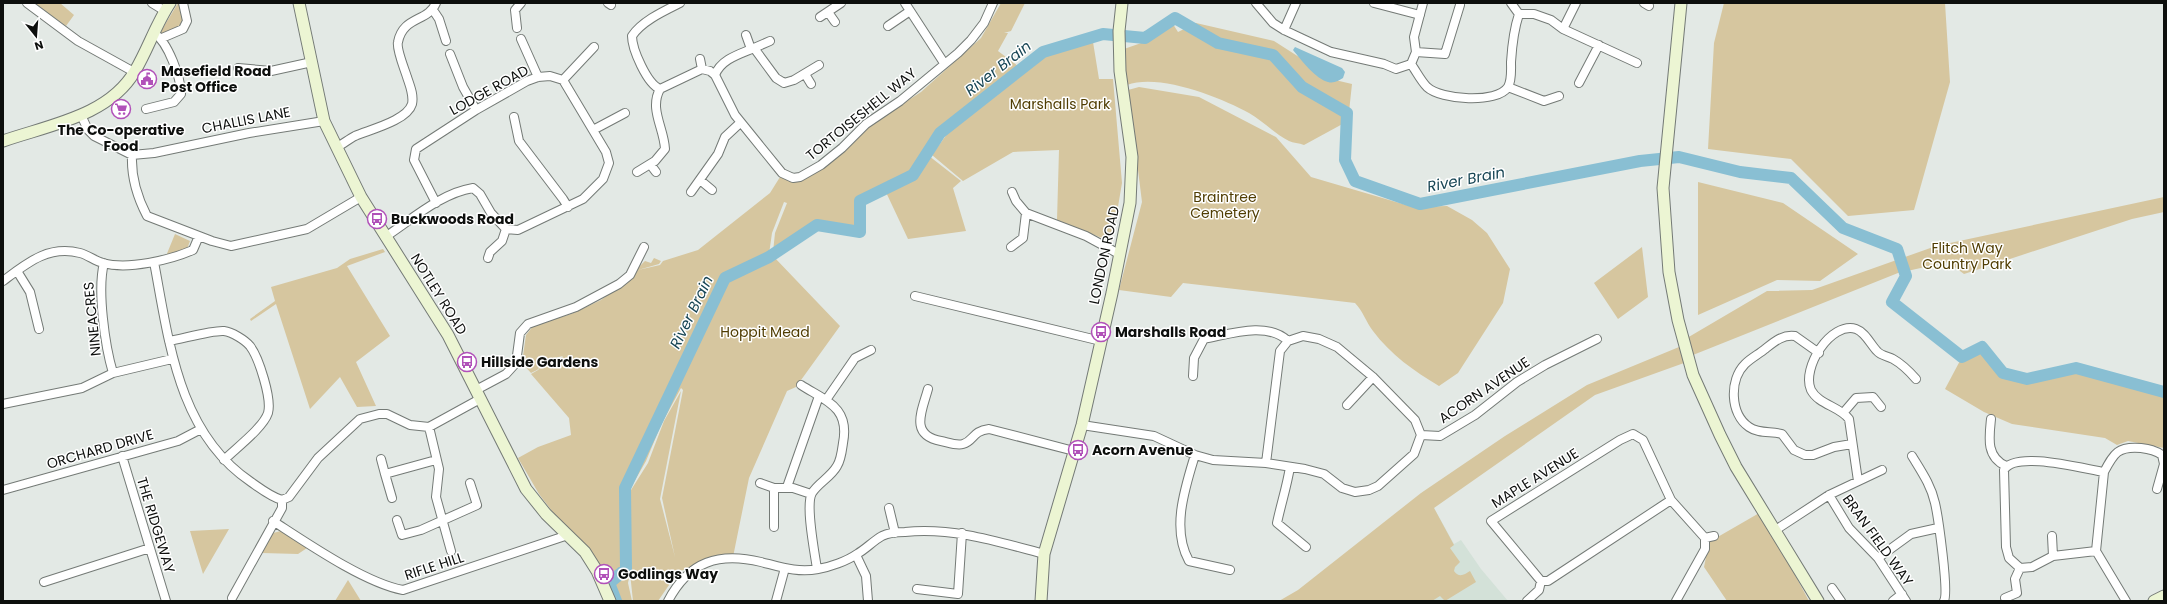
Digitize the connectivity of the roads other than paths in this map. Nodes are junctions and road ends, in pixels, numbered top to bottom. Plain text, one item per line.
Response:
1 (27, 3) edge
2 (152, 3) edge
3 (183, 3) edge
4 (299, 3) edge
5 (521, 3) edge
6 (680, 3) edge
7 (841, 3) edge
8 (906, 3) edge
9 (993, 3) edge
10 (1122, 3) edge
11 (1256, 3) edge
12 (1296, 3) edge
13 (1374, 3) edge
14 (1423, 3) edge
15 (1511, 3) edge
16 (1576, 3) edge
17 (1680, 3) edge
18 (1460, 5) dead end
19 (168, 7) edge
20 (435, 7) edge
21 (910, 11) junction
22 (828, 12) junction
23 (1518, 14) junction
24 (1420, 15) junction
25 (820, 17) dead end
26 (835, 22) dead end
27 (888, 26) dead end
28 (517, 28) dead end
29 (1563, 29) junction
30 (1284, 30) junction
31 (158, 36) junction
32 (746, 36) dead end
33 (521, 39) dead end
34 (446, 41) dead end
35 (770, 41) dead end
36 (1600, 45) junction
37 (594, 47) dead end
38 (753, 49) junction
39 (1416, 52) junction
40 (450, 54) dead end
41 (700, 60) dead end
42 (312, 62) junction
43 (944, 63) junction
44 (1637, 63) dead end
45 (1411, 64) junction
46 (819, 65) dead end
47 (238, 68) dead end
48 (702, 69) junction
49 (134, 72) junction
50 (805, 74) junction
51 (715, 75) junction
52 (538, 77) junction
53 (563, 80) junction
54 (811, 84) dead end
55 (1579, 84) dead end
56 (1508, 87) junction
57 (660, 89) junction
58 (1559, 96) dead end
59 (146, 109) dead end
60 (476, 110) junction
61 (625, 113) dead end
62 (81, 115) junction
63 (514, 117) dead end
64 (324, 121) junction
65 (740, 123) junction
66 (593, 130) junction
67 (3, 141) edge
68 (337, 148) junction
69 (132, 155) junction
70 (650, 164) junction
71 (637, 172) dead end
72 (656, 172) dead end
73 (700, 180) junction
74 (712, 190) dead end
75 (691, 192) dead end
76 (1012, 192) dead end
77 (361, 197) junction
78 (436, 203) junction
79 (568, 207) junction
80 (1026, 213) junction
81 (506, 229) junction
82 (199, 236) junction
83 (385, 237) junction
84 (1011, 248) dead end
85 (643, 253) dead end
86 (1119, 254) junction
87 (488, 258) dead end
88 (154, 262) junction
89 (104, 263) junction
90 (17, 270) junction
91 (3, 281) edge
92 (915, 296) dead end
93 (38, 329) dead end
94 (1597, 339) dead end
95 (170, 341) junction
96 (1101, 341) junction
97 (1288, 341) junction
98 (871, 350) dead end
99 (1819, 352) junction
100 (172, 359) junction
101 (113, 373) junction
102 (1193, 376) dead end
103 (1373, 377) junction
104 (1916, 379) dead end
105 (801, 385) dead end
106 (928, 389) dead end
107 (478, 395) junction
108 (823, 398) junction
109 (3, 404) edge
110 (1347, 405) dead end
111 (1881, 407) dead end
112 (1844, 412) junction
113 (1991, 419) dead end
114 (1082, 425) junction
115 (429, 427) junction
116 (201, 429) junction
117 (1421, 435) junction
118 (1852, 444) junction
119 (1074, 451) junction
120 (1195, 455) junction
121 (122, 456) junction
122 (1912, 456) dead end
123 (381, 459) dead end
124 (224, 460) junction
125 (436, 460) junction
126 (1266, 463) junction
127 (2006, 466) junction
128 (1290, 467) junction
129 (1882, 470) dead end
130 (2104, 472) junction
131 (385, 474) junction
132 (1858, 481) junction
133 (470, 482) dead end
134 (760, 483) dead end
135 (787, 487) junction
136 (774, 488) junction
137 (2157, 489) dead end
138 (3, 490) edge
139 (811, 494) junction
140 (1829, 495) junction
141 (392, 498) dead end
142 (282, 500) junction
143 (1670, 500) junction
144 (889, 508) dead end
145 (397, 520) dead end
146 (442, 520) junction
147 (273, 521) junction
148 (774, 527) dead end
149 (1938, 528) junction
150 (1774, 531) junction
151 (895, 533) junction
152 (962, 533) junction
153 (568, 535) junction
154 (1714, 536) dead end
155 (2052, 536) dead end
156 (1706, 538) junction
157 (1306, 547) dead end
158 (150, 548) junction
159 (451, 550) dead end
160 (2096, 551) junction
161 (1044, 554) junction
162 (856, 555) junction
163 (2053, 556) junction
164 (1878, 558) junction
165 (785, 568) junction
166 (2020, 568) junction
167 (817, 569) junction
168 (1230, 570) dead end
169 (1541, 581) junction
170 (44, 582) dead end
171 (1832, 588) dead end
172 (917, 589) dead end
173 (2164, 596) edge
174 (232, 598) dead end
175 (1904, 598) edge
176 (2005, 598) dead end
177 (166, 601) edge
178 (610, 601) edge
179 (668, 601) edge
180 (776, 601) edge
181 (868, 601) edge
182 (1041, 601) edge
183 (1527, 601) edge
184 (1676, 601) edge
185 (1818, 601) edge
186 (1841, 601) edge
187 (1893, 601) edge
188 (1944, 601) edge
189 (2126, 601) edge
190 (2154, 601) edge

1 - 49 street
2 - 19 street
3 - 31 street
4 - 42 street, NOTLEY ROAD
5 - 28 street
6 - 57 street
7 - 22 street
8 - 21 street
9 - 43 street, TORTOISESHELL WAY
10 - 86 street, LONDON ROAD
11 - 30 street
12 - 30 street
13 - 24 street
14 - 24 street
15 - 23 street
16 - 29 street
17 - 150 street
18 - 39 street
19 - 31 street
20 - 34 street
20 - 68 street
21 - 27 street
21 - 43 street
22 - 25 street
22 - 26 street
23 - 29 street
23 - 56 street
24 - 39 street
29 - 36 street
30 - 45 street
31 - 49 street
31 - 59 street
32 - 38 street
33 - 52 street
35 - 38 street
36 - 44 street
36 - 55 street
37 - 53 street
38 - 50 street
38 - 51 street
39 - 45 street
40 - 60 street
41 - 48 street
42 - 47 street
42 - 64 street, NOTLEY ROAD
43 - 65 street, TORTOISESHELL WAY
45 - 56 street
46 - 50 street
48 - 51 street
48 - 57 street
49 - 62 street
50 - 54 street
51 - 65 street, TORTOISESHELL WAY
52 - 53 street, LODGE ROAD
52 - 60 street, LODGE ROAD
53 - 66 street
56 - 58 street
57 - 70 street
60 - 78 street, LODGE ROAD
61 - 66 street
62 - 67 street
62 - 69 street
63 - 79 street
64 - 68 street, NOTLEY ROAD
64 - 69 street, CHALLIS LANE
65 - 73 street
66 - 79 street
68 - 77 street, NOTLEY ROAD
69 - 82 street
70 - 71 street
70 - 72 street
73 - 74 street
73 - 75 street
76 - 80 street
77 - 82 street
77 - 83 street, NOTLEY ROAD
78 - 81 street
78 - 83 street
79 - 81 street
80 - 84 street
80 - 86 street
81 - 87 street
82 - 88 street
83 - 107 street, NOTLEY ROAD
85 - 107 street
86 - 96 street, LONDON ROAD
88 - 89 street
88 - 95 street
89 - 90 street
89 - 101 street, NINEACRES
90 - 91 street
90 - 93 street
92 - 96 street
94 - 117 street, ACORN AVENUE
95 - 100 street
95 - 124 street
96 - 114 street, LONDON ROAD
97 - 102 street
97 - 103 street
97 - 126 street
98 - 108 street
99 - 104 street
99 - 112 street
99 - 118 street
100 - 101 street
100 - 116 street
101 - 109 street
103 - 110 street
103 - 117 street
105 - 108 street
106 - 119 street
107 - 115 street
107 - 153 street, NOTLEY ROAD
108 - 135 street
108 - 139 street
111 - 112 street
112 - 118 street
113 - 127 street
114 - 119 street, LONDON ROAD
114 - 120 street
115 - 125 street
115 - 142 street
116 - 121 street, ORCHARD DRIVE
116 - 124 street
117 - 128 street
118 - 132 street
119 - 161 street, LONDON ROAD
120 - 126 street
120 - 168 street
121 - 138 street, ORCHARD DRIVE
121 - 158 street, THE RIDGEWAY
122 - 149 street
123 - 131 street
124 - 142 street
125 - 131 street
125 - 146 street
126 - 128 street
127 - 130 street
127 - 166 street
128 - 157 street
129 - 132 street
130 - 137 street
130 - 160 street
131 - 141 street
132 - 140 street
133 - 146 street
134 - 136 street
135 - 136 street
135 - 139 street
136 - 148 street
139 - 167 street
140 - 150 street
140 - 164 street, BRAN FIELD WAY
142 - 147 street
143 - 156 street
143 - 169 street
143 - 169 street, MAPLE AVENUE
144 - 151 street
145 - 146 street
146 - 159 street
147 - 153 street, RIFLE HILL
147 - 174 street
149 - 164 street
149 - 188 street
150 - 185 street
151 - 152 street
151 - 162 street
152 - 161 street
152 - 172 street
153 - 178 street, NOTLEY ROAD
154 - 156 street
155 - 163 street
156 - 184 street
158 - 170 street
158 - 177 street, THE RIDGEWAY
160 - 163 street
160 - 189 street
161 - 182 street, LONDON ROAD
162 - 167 street
162 - 181 street
163 - 166 street
164 - 175 street, BRAN FIELD WAY
165 - 167 street
165 - 179 street
165 - 180 street
166 - 176 street
169 - 183 street
171 - 186 street
173 - 190 street
175 - 187 street

